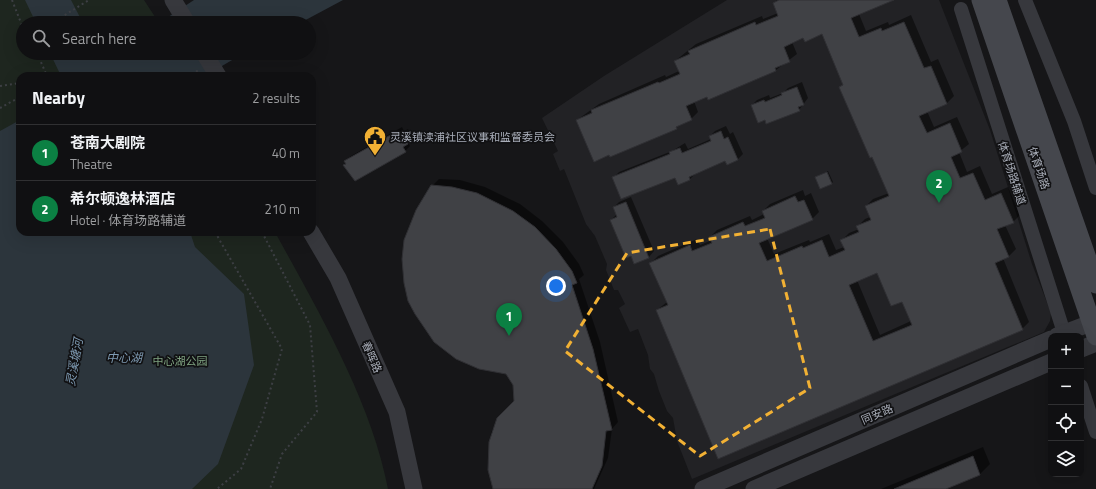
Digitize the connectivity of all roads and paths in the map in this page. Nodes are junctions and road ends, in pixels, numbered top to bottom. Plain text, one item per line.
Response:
1 (12, 0) edge
2 (89, 0) edge
3 (173, 0) edge
4 (980, 0) edge
5 (997, 0) edge
6 (1025, 0) edge
7 (961, 9) dead end
8 (18, 16) edge
9 (63, 16) edge
10 (183, 16) edge
11 (40, 60) edge
12 (45, 72) edge
13 (16, 84) edge
14 (0, 86) edge
15 (16, 99) edge
16 (0, 108) edge
17 (1096, 188) edge
18 (216, 236) edge
19 (264, 236) edge
20 (313, 236) edge
21 (1096, 284) edge
22 (1095, 326) edge
23 (1058, 333) edge
24 (1070, 333) edge
25 (1048, 341) edge
26 (1096, 343) edge
27 (1084, 348) edge
28 (1048, 363) edge
29 (1084, 395) edge
30 (1096, 432) edge
31 (217, 489) edge
32 (270, 489) edge
33 (414, 489) edge
34 (704, 489) edge
35 (754, 489) edge

1 - 8 path
2 - 9 path
3 - 10 street
4 - 22 main road, 体育场路
5 - 21 main road, 体育场路
6 - 17 street
7 - 23 street, 体育场路辅道
11 - 12 path
13 - 14 path
15 - 16 path
18 - 31 path
19 - 32 path
20 - 33 street, 春晖路
22 - 24 street, 同安路
25 - 34 street, 同安路
26 - 27 street
28 - 35 street, 同安路
29 - 30 street

